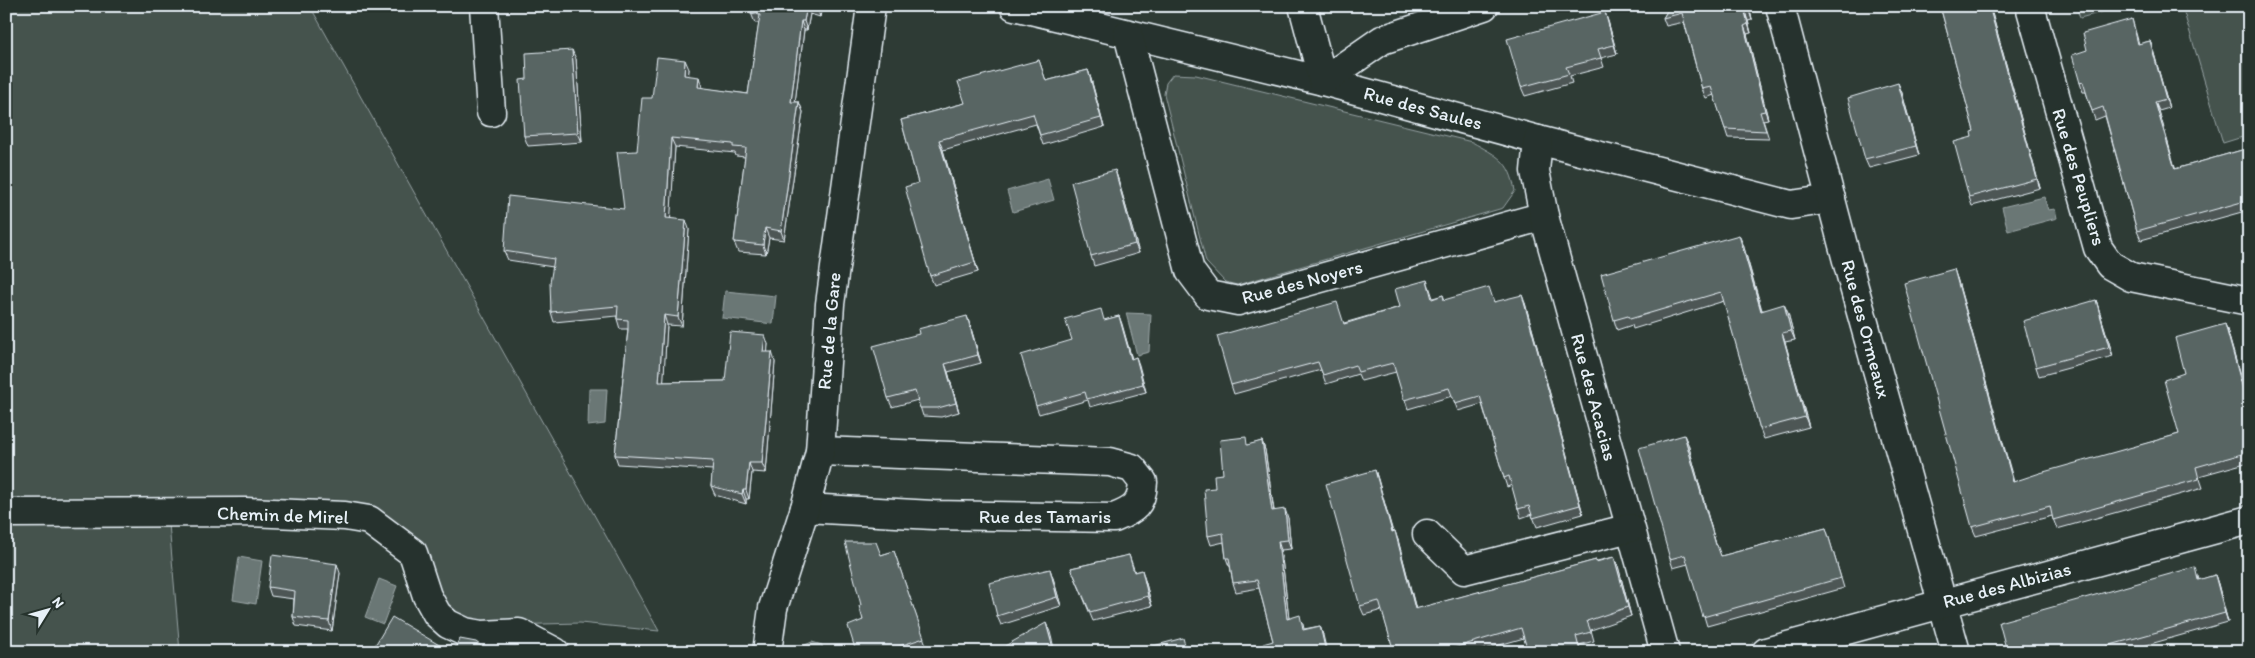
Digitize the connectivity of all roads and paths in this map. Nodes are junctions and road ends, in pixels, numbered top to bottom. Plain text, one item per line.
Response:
1 (484, 6) edge
2 (871, 6) edge
3 (1014, 6) edge
4 (1303, 6) edge
5 (1484, 6) edge
6 (1780, 6) edge
7 (2030, 6) edge
8 (1128, 34) junction
9 (1324, 81) junction
10 (491, 112) dead end
11 (1538, 140) junction
12 (1831, 199) junction
13 (1544, 216) junction
14 (2249, 301) edge
15 (820, 452) junction
16 (805, 508) junction
17 (6, 513) edge
18 (2249, 520) edge
19 (1630, 528) junction
20 (1427, 534) dead end
21 (1943, 603) junction
22 (555, 652) edge
23 (767, 652) edge
24 (1665, 652) edge
25 (1766, 652) edge
26 (1956, 652) edge

1 - 10 street
2 - 15 street, Rue de la Gare
3 - 8 street, Rue des Saules
4 - 9 street
5 - 9 street
6 - 12 street, Rue des Ormeaux
7 - 14 street, Rue des Peupliers
8 - 9 street, Rue des Saules
8 - 13 street, Rue des Noyers
9 - 11 street, Rue des Saules
11 - 12 street, Rue des Saules
11 - 13 street, Rue des Acacias
12 - 21 street, Rue des Ormeaux
13 - 19 street, Rue des Acacias
15 - 16 street, Rue de la Gare
15 - 16 street, Rue des Tamaris
16 - 23 street, Rue de la Gare
17 - 22 street, Chemin de Mirel
18 - 21 street, Rue des Albizias
19 - 20 street
19 - 24 street, Rue des Acacias
21 - 25 street, Rue des Albizias
21 - 26 street, Rue des Ormeaux

